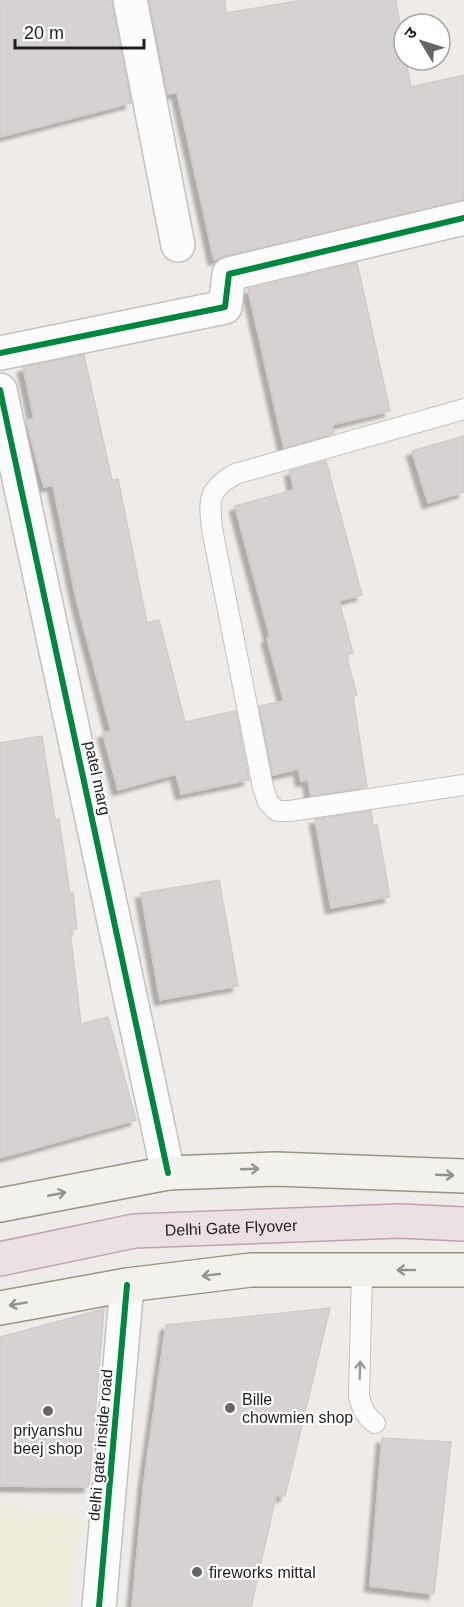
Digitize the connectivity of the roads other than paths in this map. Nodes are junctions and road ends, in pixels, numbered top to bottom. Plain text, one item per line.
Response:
1 (130, 0) edge
2 (464, 218) edge
3 (178, 244) dead end
4 (0, 353) edge
5 (0, 390) edge
6 (464, 409) edge
7 (464, 786) edge
8 (168, 1173) junction
9 (464, 1176) edge
10 (0, 1205) edge
11 (464, 1224) edge
12 (0, 1259) edge
13 (362, 1270) junction
14 (464, 1270) edge
15 (127, 1285) junction
16 (0, 1308) edge
17 (375, 1423) dead end
18 (99, 1607) edge

1 - 3 street
2 - 4 street
5 - 8 street, patel marg
6 - 7 lane
8 -> 9 main road
10 -> 8 main road
11 - 12 highway, Delhi Gate Flyover
14 -> 13 main road
13 -> 15 main road
17 -> 13 lane
15 -> 16 main road
15 - 18 street, delhi gate inside road

